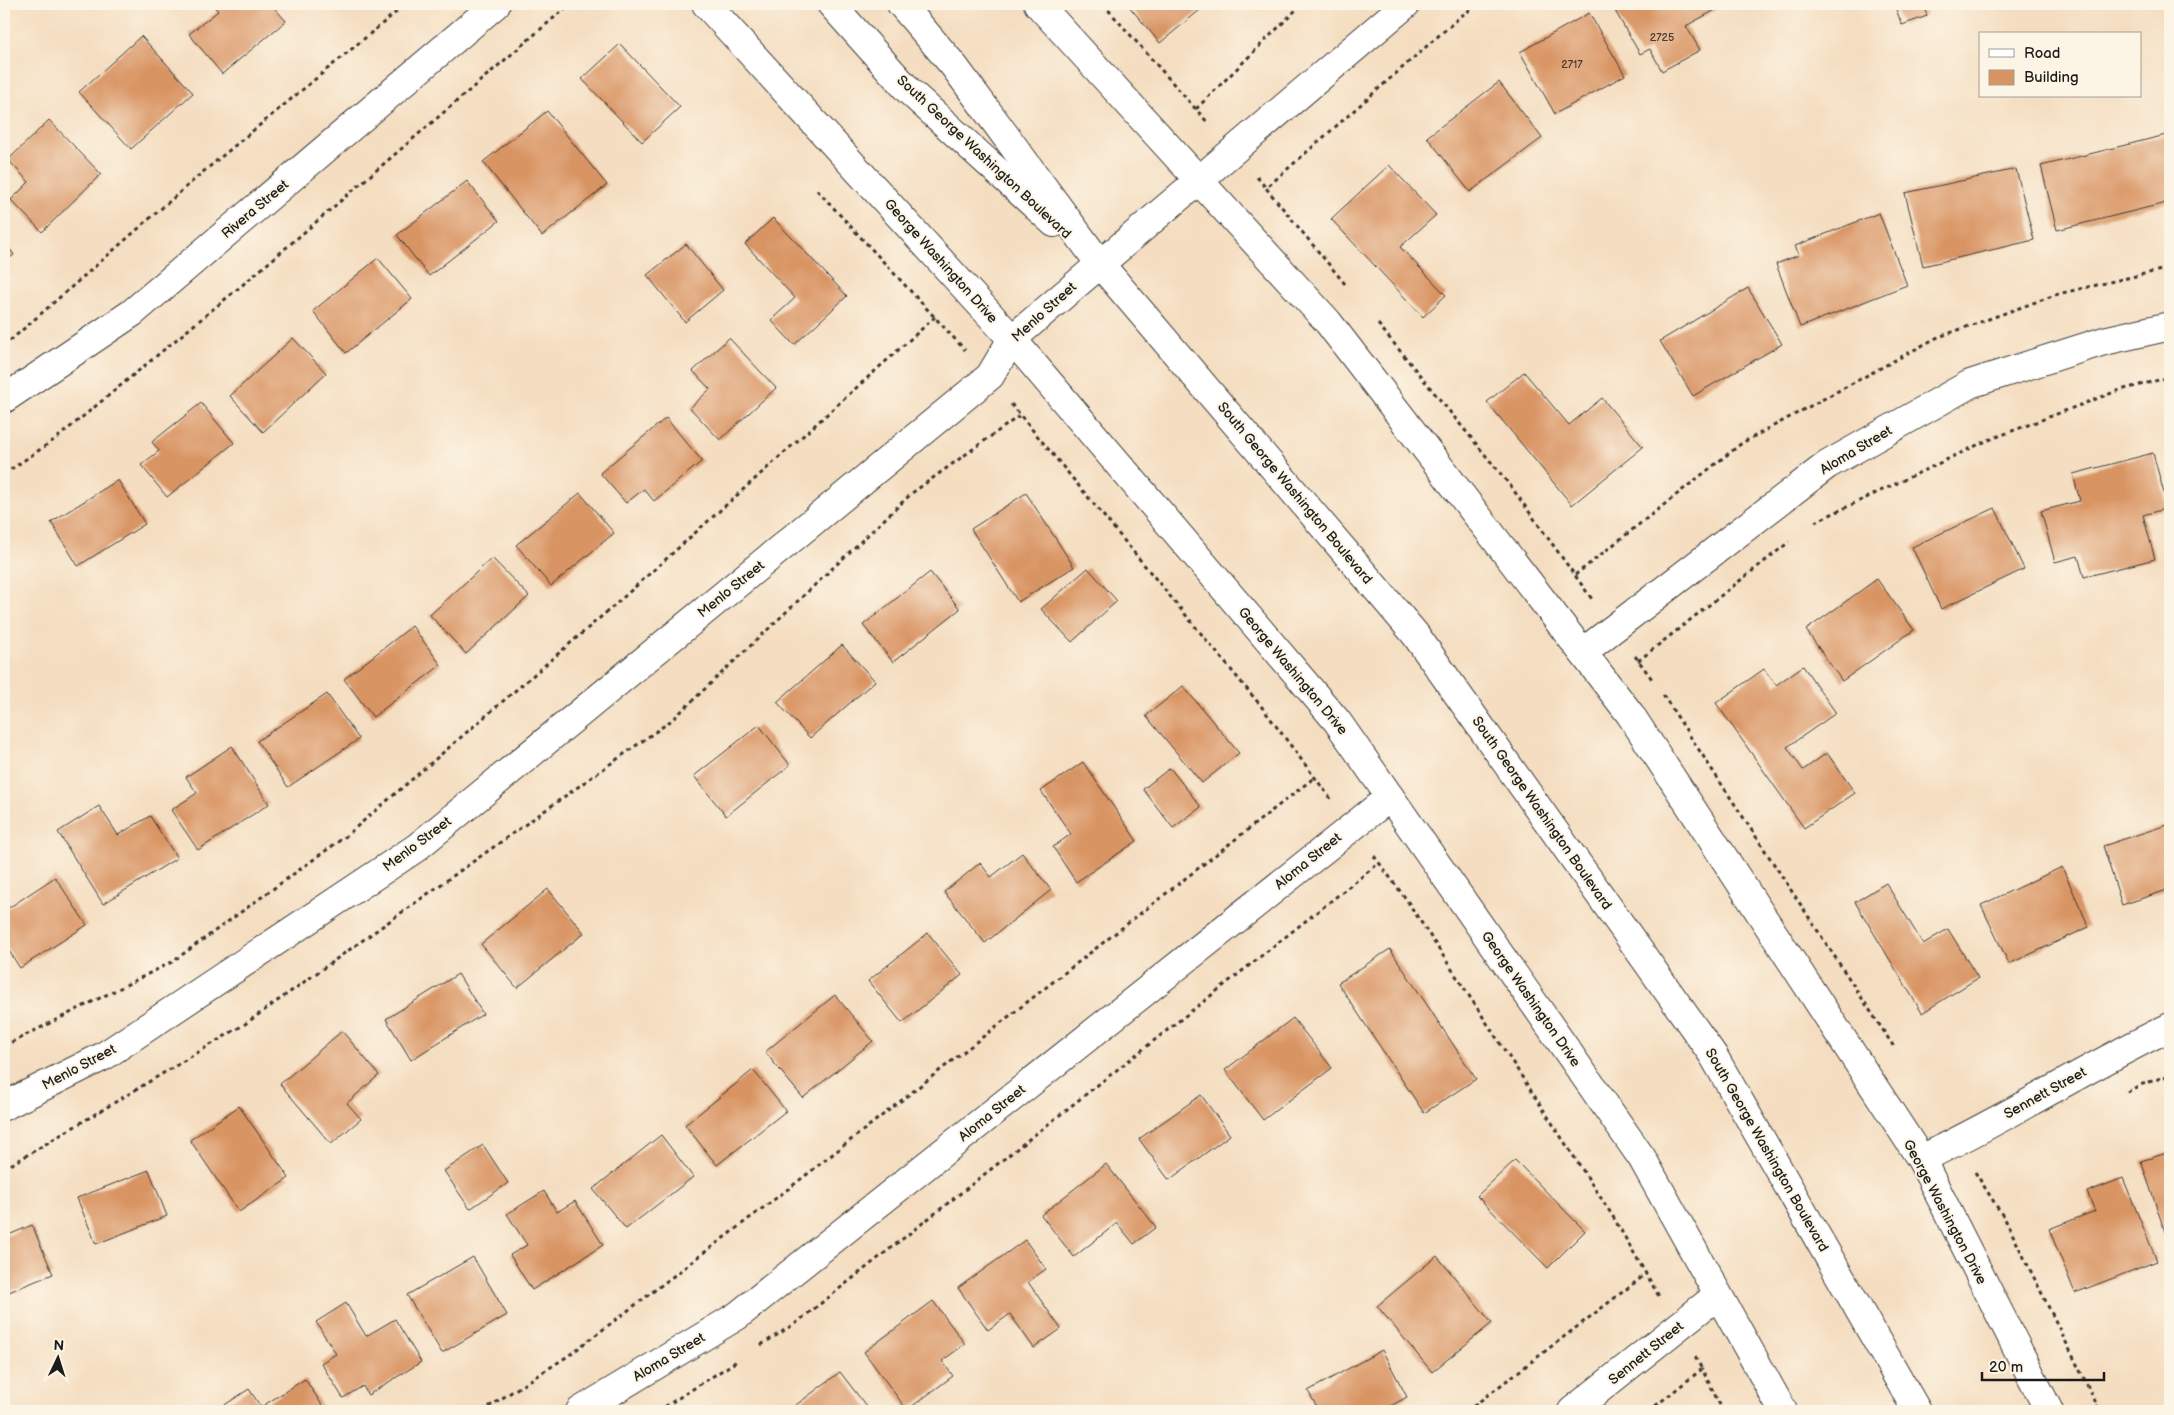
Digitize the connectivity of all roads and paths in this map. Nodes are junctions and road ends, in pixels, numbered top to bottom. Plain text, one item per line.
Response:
1 (406, 4) edge
2 (496, 4) edge
3 (570, 4) edge
4 (706, 4) edge
5 (831, 4) edge
6 (901, 4) edge
7 (1038, 4) edge
8 (1103, 4) edge
9 (1302, 4) edge
10 (1406, 4) edge
11 (1479, 4) edge
12 (1196, 109) junction
13 (1233, 150) junction
14 (1198, 180) junction
15 (1266, 188) junction
16 (817, 190) dead end
17 (1100, 264) junction
18 (2170, 268) edge
19 (1347, 286) dead end
20 (1372, 317) dead end
21 (935, 318) junction
22 (2170, 326) edge
23 (1012, 338) junction
24 (4, 346) edge
25 (990, 376) junction
26 (2170, 378) edge
27 (4, 399) edge
28 (1020, 416) junction
29 (4, 474) edge
30 (1808, 527) dead end
31 (1793, 539) dead end
32 (1574, 574) junction
33 (1614, 628) junction
34 (1583, 652) junction
35 (1638, 661) junction
36 (1653, 682) dead end
37 (1658, 688) dead end
38 (1314, 777) junction
39 (1390, 796) junction
40 (1352, 827) junction
41 (1379, 863) junction
42 (2170, 1027) edge
43 (4, 1046) edge
44 (1896, 1051) dead end
45 (4, 1106) edge
46 (1956, 1143) junction
47 (1921, 1159) junction
48 (4, 1169) edge
49 (1646, 1274) junction
50 (1718, 1295) junction
51 (1678, 1327) junction
52 (755, 1349) dead end
53 (739, 1359) dead end
54 (1702, 1369) junction
55 (482, 1411) edge
56 (580, 1411) edge
57 (658, 1411) edge
58 (1467, 1411) edge
59 (1572, 1411) edge
60 (1649, 1411) edge
61 (1723, 1411) edge
62 (1783, 1411) edge
63 (1917, 1411) edge
64 (2049, 1411) edge
65 (2100, 1411) edge

1 - 24 path
2 - 27 street, Rivera Street
3 - 29 path
4 - 23 street, George Washington Drive
5 - 17 street, South George Washington Boulevard
6 - 17 street, South George Washington Boulevard
7 - 14 street, George Washington Drive
8 - 12 path
9 - 12 path
10 - 13 street, Menlo Street
11 - 15 path
12 - 13 path
13 - 14 street, Menlo Street
13 - 15 path
14 - 17 street, Menlo Street
14 - 34 street, George Washington Drive
15 - 19 path
16 - 21 path
17 - 23 street, Menlo Street
17 - 63 street, South George Washington Boulevard
18 - 32 path
20 - 32 path
21 - 25 path
21 - 43 path
22 - 33 street, Aloma Street
23 - 25 street, Menlo Street
23 - 39 street, George Washington Drive
25 - 28 path
25 - 45 street, Menlo Street
26 - 30 path
28 - 38 path
28 - 48 path
31 - 35 path
32 - 33 path
33 - 34 street, Aloma Street
33 - 35 path
34 - 47 street, George Washington Drive
35 - 36 path
37 - 44 path
38 - 40 path
38 - 55 path
39 - 40 street, Aloma Street
39 - 50 street, George Washington Drive
40 - 41 path
40 - 56 street, Aloma Street
41 - 49 path
41 - 52 path
42 - 46 street, Sennett Street
46 - 47 street, Sennett Street
46 - 65 path
47 - 64 street, George Washington Drive
49 - 51 path
49 - 58 path
50 - 51 street, Sennett Street
50 - 62 street, George Washington Drive
51 - 54 path
51 - 59 street, Sennett Street
53 - 57 path
54 - 60 path
54 - 61 path

